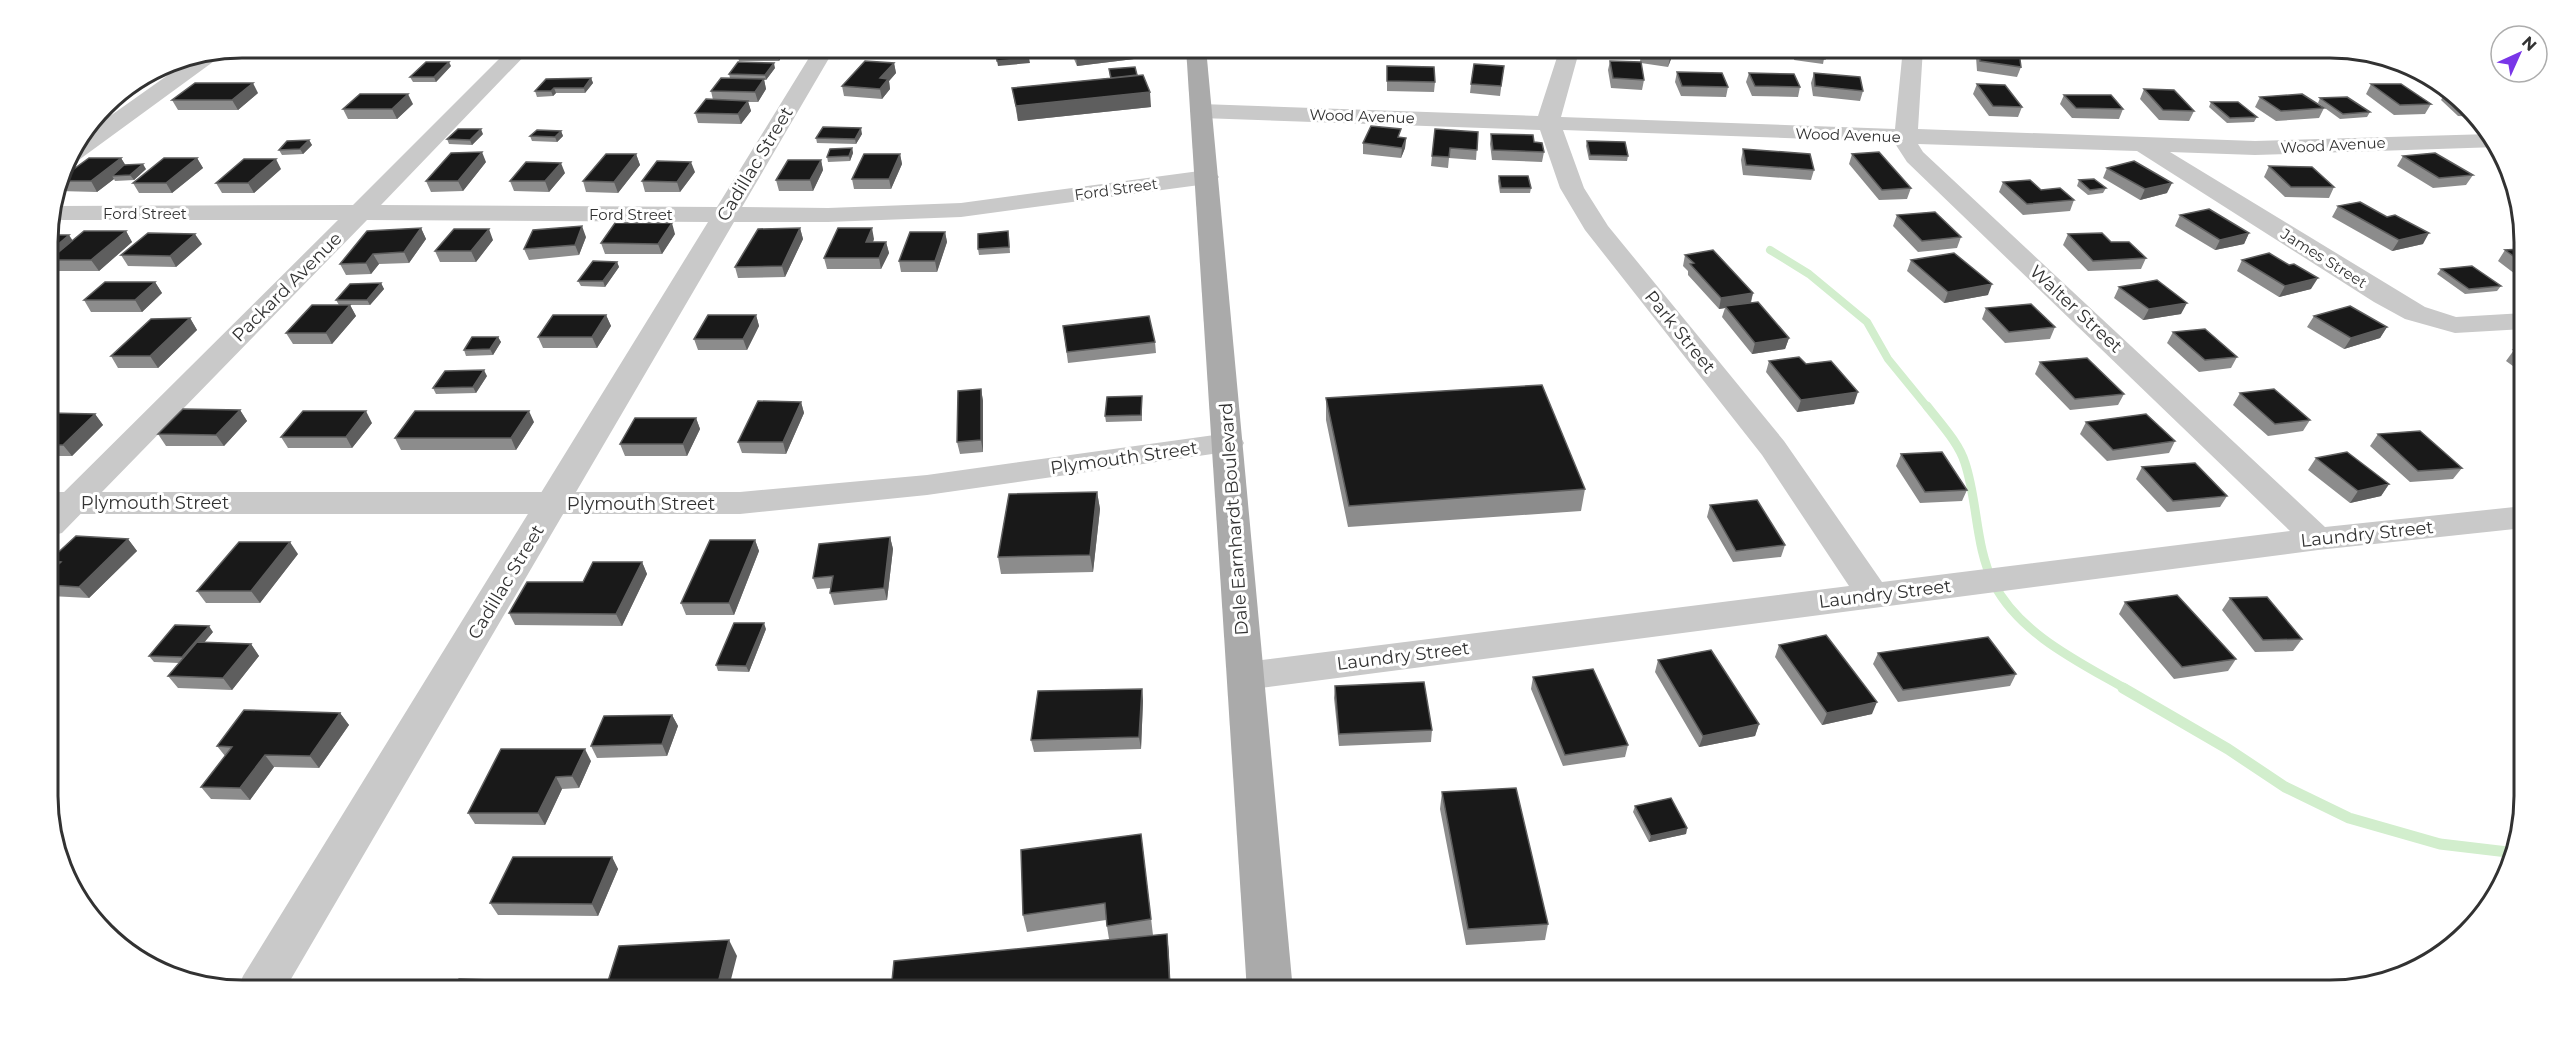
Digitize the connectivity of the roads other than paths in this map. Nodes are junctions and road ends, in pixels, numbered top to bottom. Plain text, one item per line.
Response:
1 (512, 58) edge
2 (819, 58) edge
3 (1197, 58) edge
4 (1567, 58) edge
5 (1912, 58) edge
6 (197, 65) edge
7 (1202, 111) junction
8 (1549, 123) junction
9 (1906, 137) junction
10 (2484, 141) edge
11 (89, 142) edge
12 (2140, 144) junction
13 (1207, 177) junction
14 (362, 212) junction
15 (61, 213) edge
16 (725, 214) junction
17 (2514, 322) edge
18 (1229, 443) junction
19 (552, 505) junction
20 (59, 509) edge
21 (59, 510) edge
22 (2514, 519) edge
23 (2318, 538) junction
24 (1873, 596) junction
25 (1246, 676) junction
26 (265, 981) edge
27 (1269, 981) edge

1 - 14 street, Packard Avenue
2 - 16 street, Cadillac Street
3 - 7 main road, Dale Earnhardt Boulevard
4 - 8 street
5 - 9 street
6 - 11 street
7 - 8 street, Wood Avenue
7 - 13 main road, Dale Earnhardt Boulevard
8 - 9 street, Wood Avenue
8 - 24 street, Park Street
9 - 12 street, Wood Avenue
9 - 23 street, Walter Street
10 - 12 street, Wood Avenue
12 - 17 street, James Street
13 - 16 street, Ford Street
13 - 18 main road, Dale Earnhardt Boulevard
14 - 15 street, Ford Street
14 - 16 street, Ford Street
14 - 20 street, Packard Avenue
16 - 19 street, Cadillac Street
18 - 19 street, Plymouth Street
18 - 25 main road, Dale Earnhardt Boulevard
19 - 21 street, Plymouth Street
19 - 26 street, Cadillac Street
22 - 23 street, Laundry Street
23 - 24 street, Laundry Street
24 - 25 street, Laundry Street
25 - 27 main road, Dale Earnhardt Boulevard

